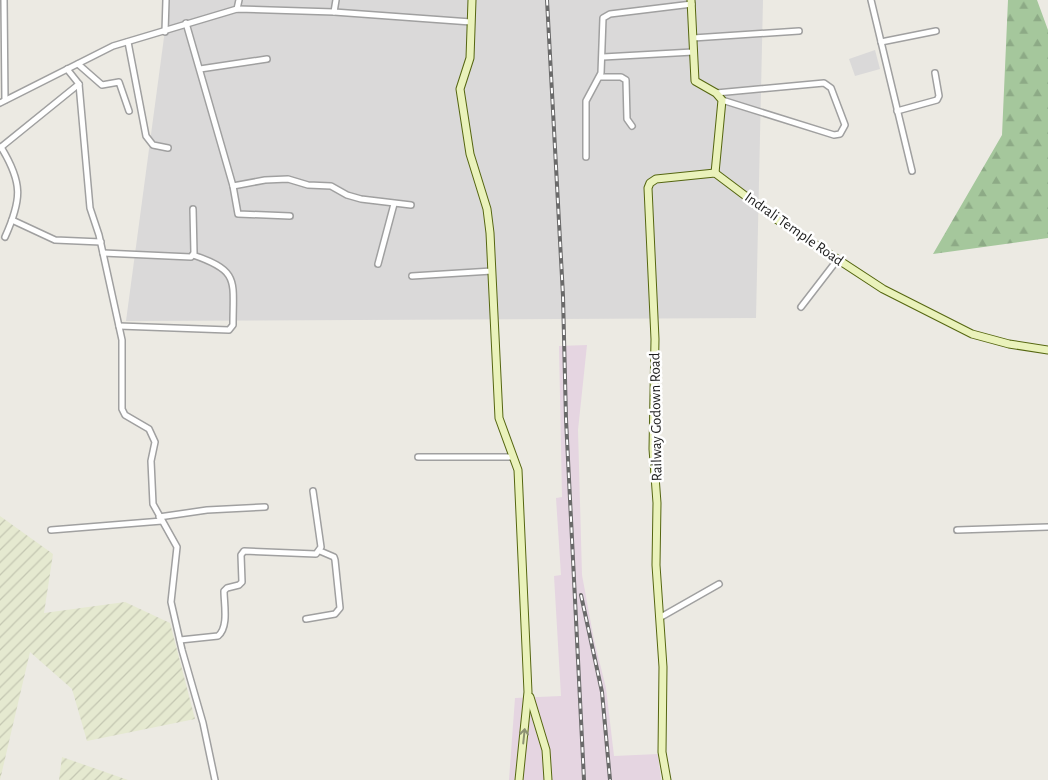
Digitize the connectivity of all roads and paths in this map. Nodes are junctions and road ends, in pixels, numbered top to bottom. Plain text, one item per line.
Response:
1 (4, 0) edge
2 (166, 0) edge
3 (239, 0) edge
4 (336, 0) edge
5 (472, 0) edge
6 (871, 0) edge
7 (692, 2) edge
8 (237, 9) junction
9 (334, 12) junction
10 (471, 22) junction
11 (186, 23) junction
12 (799, 31) dead end
13 (936, 31) dead end
14 (165, 32) junction
15 (693, 38) junction
16 (128, 42) junction
17 (881, 42) junction
18 (693, 52) junction
19 (603, 57) junction
20 (267, 59) dead end
21 (78, 64) junction
22 (67, 69) junction
23 (200, 69) junction
24 (935, 73) dead end
25 (600, 77) junction
26 (79, 84) junction
27 (716, 93) junction
28 (722, 100) junction
29 (2, 102) edge
30 (129, 111) dead end
31 (897, 111) junction
32 (632, 126) dead end
33 (1, 148) edge
34 (168, 148) dead end
35 (586, 157) dead end
36 (912, 171) dead end
37 (714, 173) junction
38 (233, 186) junction
39 (394, 204) junction
40 (411, 205) dead end
41 (193, 209) dead end
42 (290, 216) dead end
43 (12, 220) junction
44 (4, 237) dead end
45 (101, 242) junction
46 (103, 253) junction
47 (193, 255) junction
48 (838, 259) junction
49 (378, 264) dead end
50 (492, 271) junction
51 (412, 276) dead end
52 (801, 308) dead end
53 (119, 326) junction
54 (1048, 350) edge
55 (418, 457) dead end
56 (513, 457) junction
57 (313, 491) dead end
58 (264, 507) dead end
59 (160, 519) junction
60 (1048, 527) edge
61 (51, 530) dead end
62 (957, 530) dead end
63 (320, 551) junction
64 (719, 584) dead end
65 (661, 617) junction
66 (306, 619) dead end
67 (180, 640) junction
68 (528, 692) junction
69 (214, 780) edge
70 (519, 780) edge
71 (548, 780) edge
72 (667, 780) edge

1 - 29 street
2 - 14 street
3 - 8 street
4 - 9 street
5 - 10 street
6 - 17 street
7 - 15 street
7 - 19 street
8 - 9 street
8 - 11 street
9 - 10 street
10 - 50 street
11 - 14 street
11 - 23 street
12 - 15 street
13 - 17 street
14 - 16 street
15 - 18 street
16 - 21 street
16 - 34 street
17 - 31 street
18 - 19 street
18 - 27 street
19 - 25 street
20 - 23 street
21 - 22 street
21 - 30 street
22 - 26 street
22 - 29 street
23 - 38 street
24 - 31 street
25 - 32 street
25 - 35 street
26 - 33 street
26 - 45 street
27 - 28 street
27 - 28 street
28 - 37 street
31 - 36 street
33 - 43 street
37 - 48 street, Indrali Temple Road
37 - 65 street, Railway Godown Road
38 - 39 street
38 - 42 street
39 - 40 street
39 - 49 street
41 - 47 street
43 - 44 street
43 - 45 street
45 - 46 street
46 - 47 street
46 - 53 street
47 - 53 street
48 - 52 street
48 - 54 street, Indrali Temple Road
50 - 51 street
50 - 56 street
53 - 59 street
55 - 56 street
56 - 68 street
57 - 63 street
58 - 59 street
59 - 61 street
59 - 67 street
60 - 62 street
63 - 66 street
63 - 67 street
64 - 65 street
65 - 72 street, Railway Godown Road
67 - 69 street
70 -> 68 street
68 - 71 street

